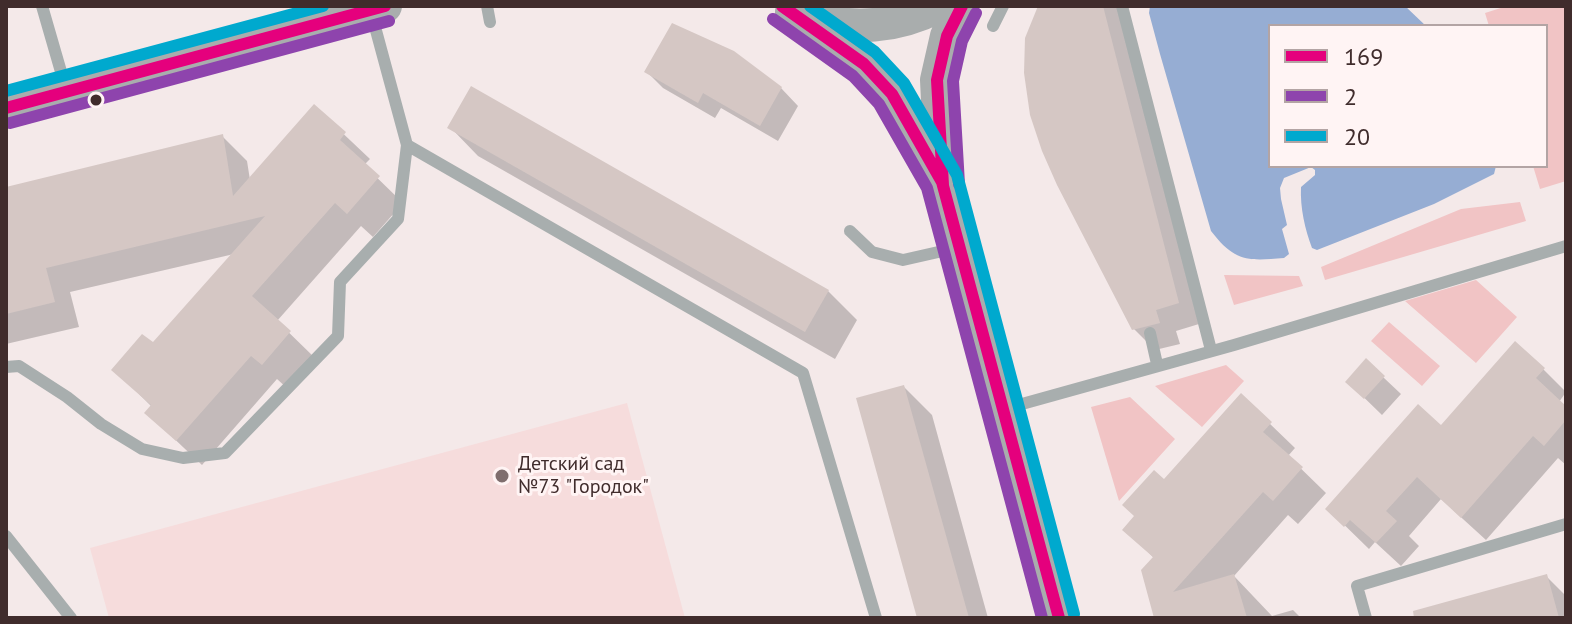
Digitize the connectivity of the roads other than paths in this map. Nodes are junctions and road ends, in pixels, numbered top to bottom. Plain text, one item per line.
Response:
1 (42, 6) edge
2 (487, 6) edge
3 (938, 6) edge
4 (962, 6) edge
5 (1003, 6) edge
6 (1122, 6) edge
7 (378, 8) edge
8 (787, 9) edge
9 (490, 22) dead end
10 (993, 26) dead end
11 (67, 92) junction
12 (6, 108) edge
13 (407, 145) junction
14 (942, 182) junction
15 (850, 231) dead end
16 (1566, 246) edge
17 (960, 247) junction
18 (1150, 333) dead end
19 (1211, 350) junction
20 (1157, 364) junction
21 (6, 367) edge
22 (1003, 409) junction
23 (1566, 524) edge
24 (6, 536) edge
25 (71, 618) edge
26 (876, 618) edge
27 (1059, 618) edge
28 (1366, 618) edge

1 - 11 lane
2 - 9 lane
3 - 8 main road
4 - 14 main road
5 - 10 lane
6 - 19 lane
7 - 11 main road
7 - 13 lane
8 - 14 main road
11 - 12 main road
13 - 21 lane
13 - 26 lane
14 - 17 main road
15 - 17 lane
16 - 19 lane
17 - 22 main road
18 - 20 lane
19 - 20 lane
20 - 22 lane
22 - 27 main road
23 - 28 lane
24 - 25 lane

